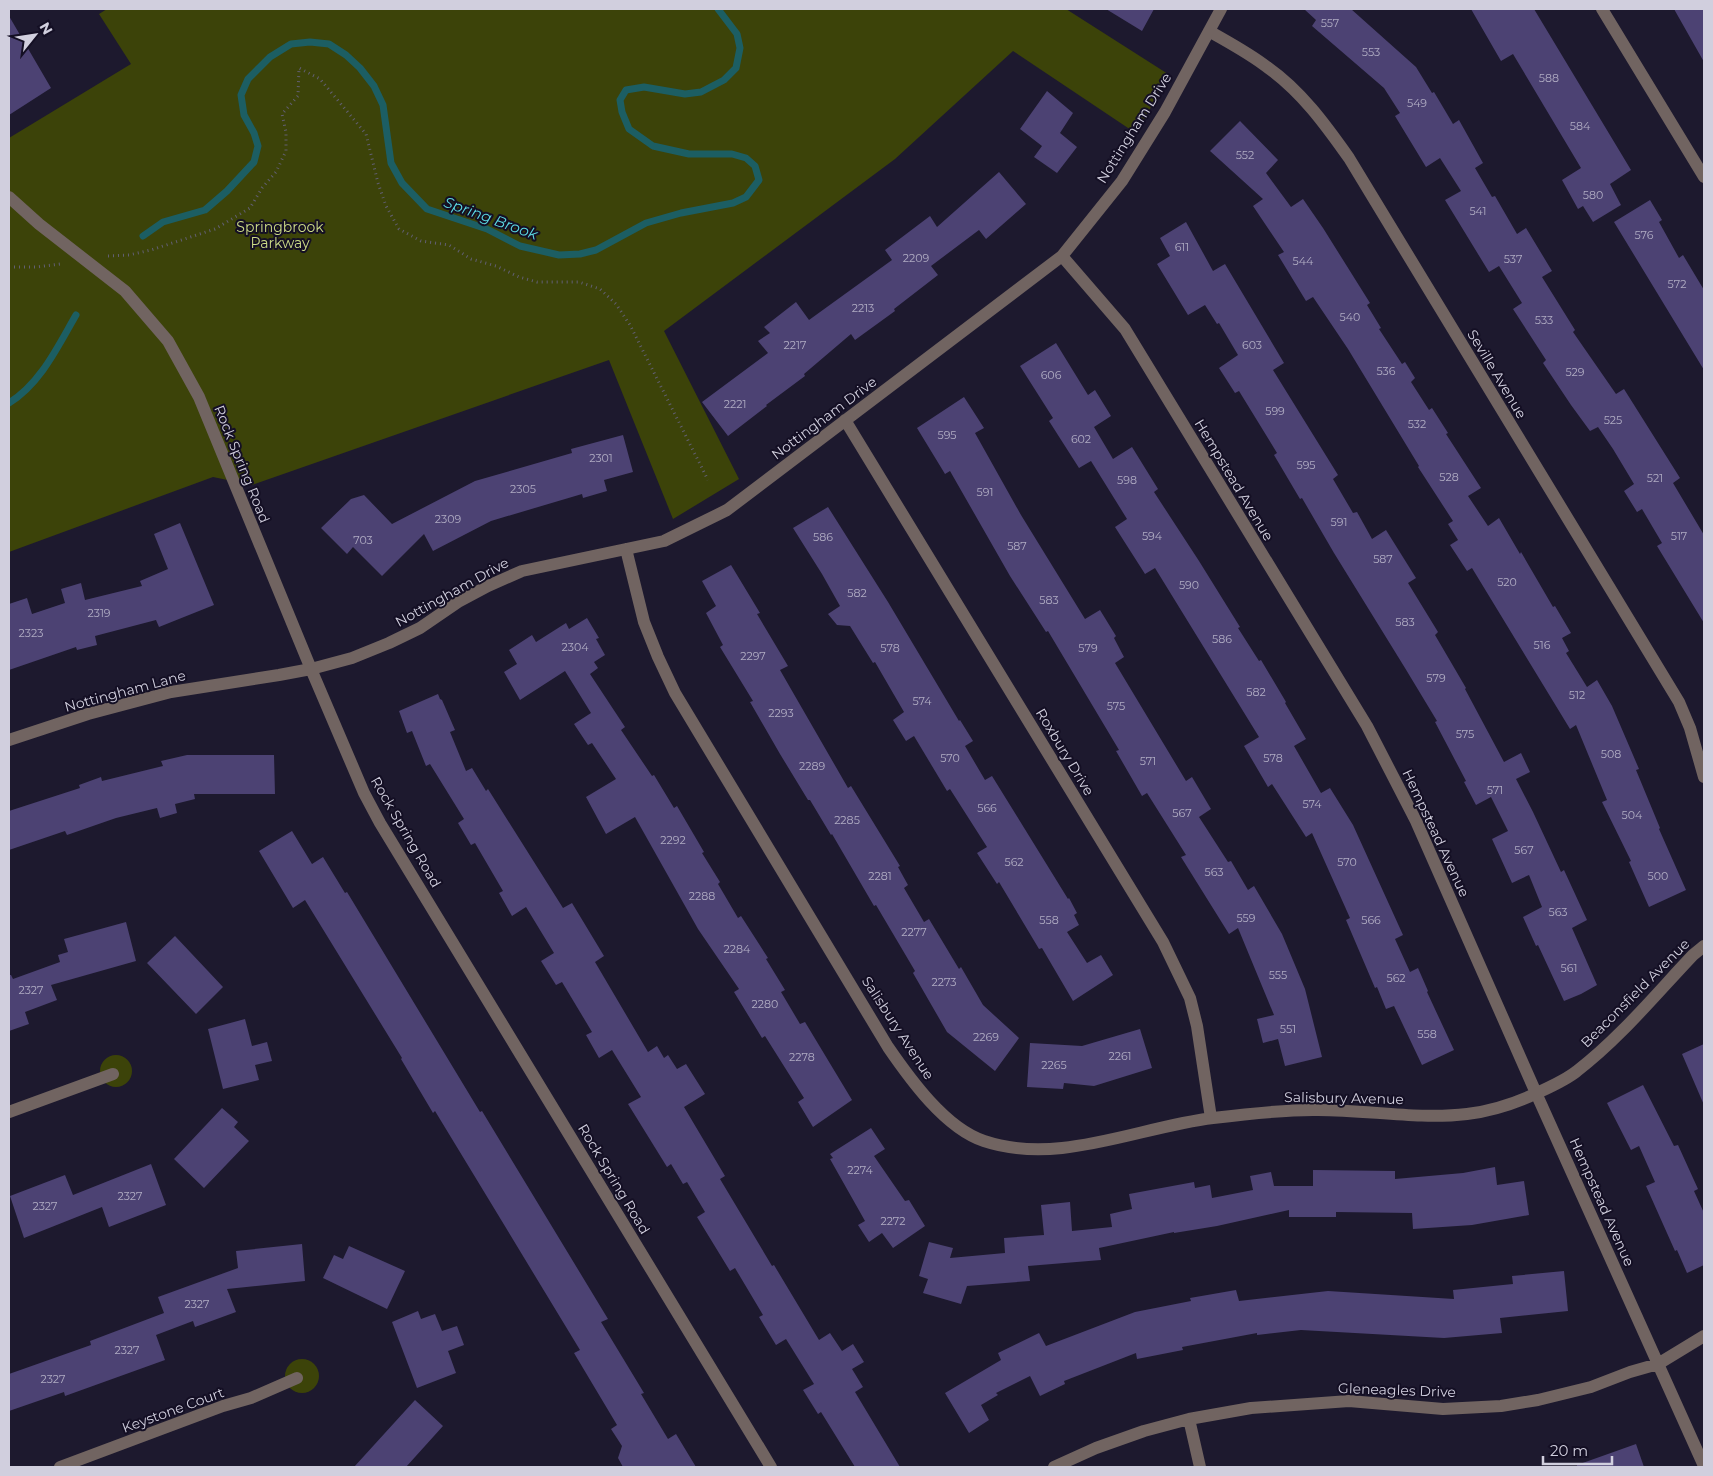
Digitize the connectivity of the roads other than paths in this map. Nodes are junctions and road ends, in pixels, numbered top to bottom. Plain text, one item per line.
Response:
1 (1221, 9) edge
2 (1602, 9) edge
3 (1209, 30) junction
4 (1704, 177) edge
5 (9, 196) edge
6 (1062, 256) junction
7 (845, 420) junction
8 (626, 548) junction
9 (311, 669) junction
10 (9, 740) edge
11 (1704, 777) edge
12 (1704, 946) edge
13 (113, 1074) dead end
14 (1536, 1093) junction
15 (9, 1112) edge
16 (1211, 1118) junction
17 (1704, 1336) edge
18 (1658, 1364) junction
19 (297, 1378) dead end
20 (1188, 1420) junction
21 (1704, 1466) edge
22 (60, 1467) edge
23 (771, 1467) edge
24 (1054, 1467) edge
25 (1200, 1467) edge

1 - 3 street, Nottingham Drive
2 - 4 street
3 - 6 street, Nottingham Drive
3 - 11 street, Seville Avenue
5 - 9 street, Rock Spring Road
6 - 7 street, Nottingham Drive
6 - 14 street, Hempstead Avenue
7 - 8 street, Nottingham Drive
7 - 16 street, Roxbury Drive
8 - 9 street, Nottingham Drive
8 - 16 street, Salisbury Avenue
9 - 10 street, Nottingham Lane
9 - 23 street, Rock Spring Road
12 - 14 street, Beaconsfield Avenue
13 - 15 street
14 - 16 street, Salisbury Avenue
14 - 18 street, Hempstead Avenue
17 - 18 street, Gleneagles Drive
18 - 20 street, Gleneagles Drive
18 - 21 street, Hempstead Avenue
19 - 22 street, Keystone Court
20 - 24 street, Gleneagles Drive
20 - 25 street

